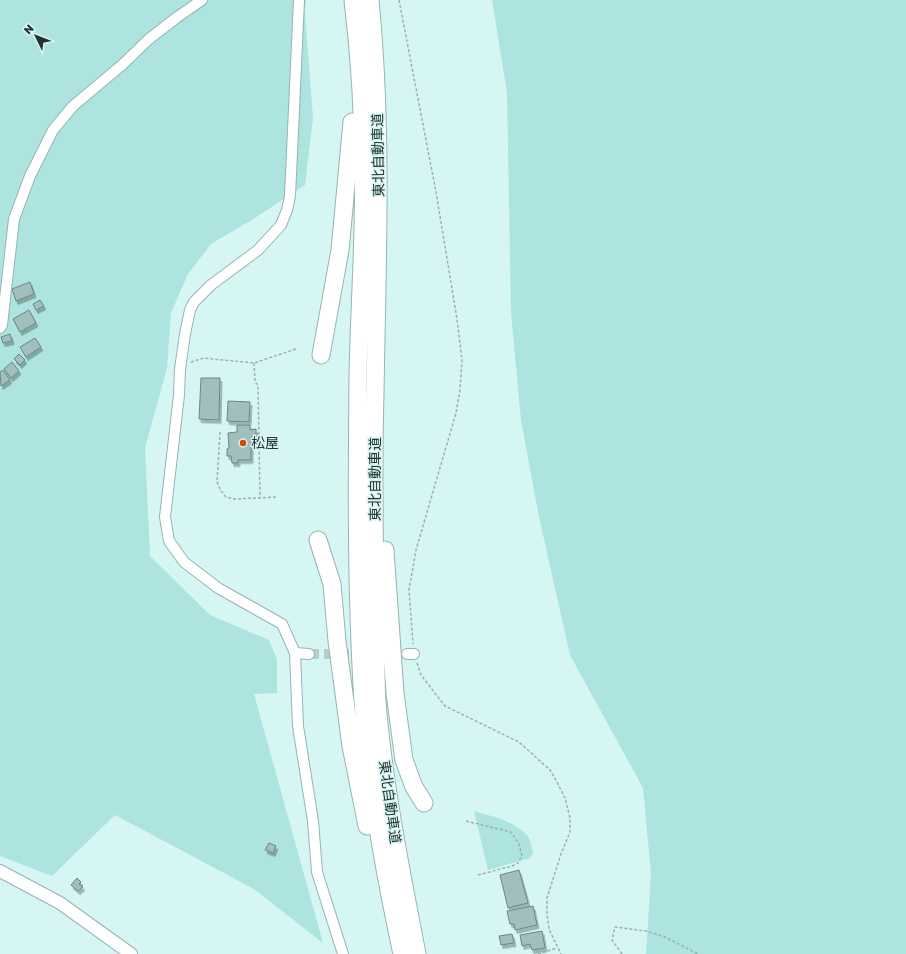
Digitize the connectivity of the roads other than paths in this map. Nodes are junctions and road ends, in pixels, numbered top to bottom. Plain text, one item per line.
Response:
1 (202, 0) edge
2 (299, 0) edge
3 (353, 0) edge
4 (370, 0) edge
5 (358, 38) junction
6 (0, 328) edge
7 (321, 355) dead end
8 (374, 396) junction
9 (318, 540) dead end
10 (295, 653) junction
11 (309, 654) tunnel mouth
12 (424, 803) dead end
13 (0, 871) edge
14 (131, 954) edge
15 (343, 954) edge
16 (401, 954) edge
17 (418, 954) edge

1 - 6 street
2 - 10 street
3 - 5 highway, 東北自動車道
4 - 8 highway, 東北自動車道
5 - 7 highway
5 - 16 highway, 東北自動車道
8 - 12 highway
8 - 17 highway, 東北自動車道
9 - 16 highway
10 - 11 street
10 - 15 street
13 - 14 street

